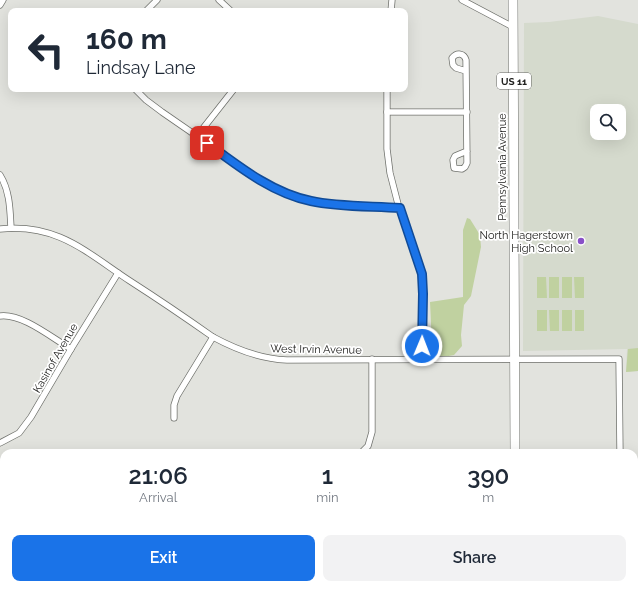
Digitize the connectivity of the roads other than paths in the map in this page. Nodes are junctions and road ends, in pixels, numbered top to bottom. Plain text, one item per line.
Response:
1 (3, 0) edge
2 (157, 0) edge
3 (219, 0) edge
4 (462, 0) edge
5 (513, 0) edge
6 (0, 5) edge
7 (149, 8) edge
8 (228, 8) edge
9 (513, 27) junction
10 (466, 71) dead end
11 (138, 92) edge
12 (232, 92) edge
13 (387, 92) edge
14 (387, 112) junction
15 (467, 112) junction
16 (197, 136) junction
17 (467, 152) dead end
18 (0, 175) edge
19 (400, 208) junction
20 (11, 228) junction
21 (0, 229) edge
22 (118, 273) junction
23 (0, 316) edge
24 (213, 337) junction
25 (71, 349) junction
26 (372, 359) junction
27 (422, 359) junction
28 (514, 359) junction
29 (174, 418) dead end
30 (0, 443) edge
31 (365, 449) edge
32 (515, 449) edge
33 (620, 449) edge

1 - 6 street
2 - 7 street
3 - 8 street
4 - 9 street
5 - 9 main road, Pennsylvania Avenue / US 11
9 - 28 main road, Pennsylvania Avenue / US 11
10 - 15 street
11 - 16 street
12 - 16 street
13 - 14 street
14 - 15 street
14 - 19 street
15 - 17 street
16 - 19 street
18 - 20 street
19 - 27 street
20 - 21 street, West Irvin Avenue
20 - 22 street, West Irvin Avenue
22 - 24 street, West Irvin Avenue
22 - 25 street, Kasinof Avenue
23 - 25 street
24 - 26 street, West Irvin Avenue
24 - 29 street
25 - 30 street, Kasinof Avenue
26 - 27 street, West Irvin Avenue
26 - 31 street
27 - 28 street, West Irvin Avenue
28 - 32 main road, Pennsylvania Avenue / US 11
28 - 33 street, West Irvin Avenue

